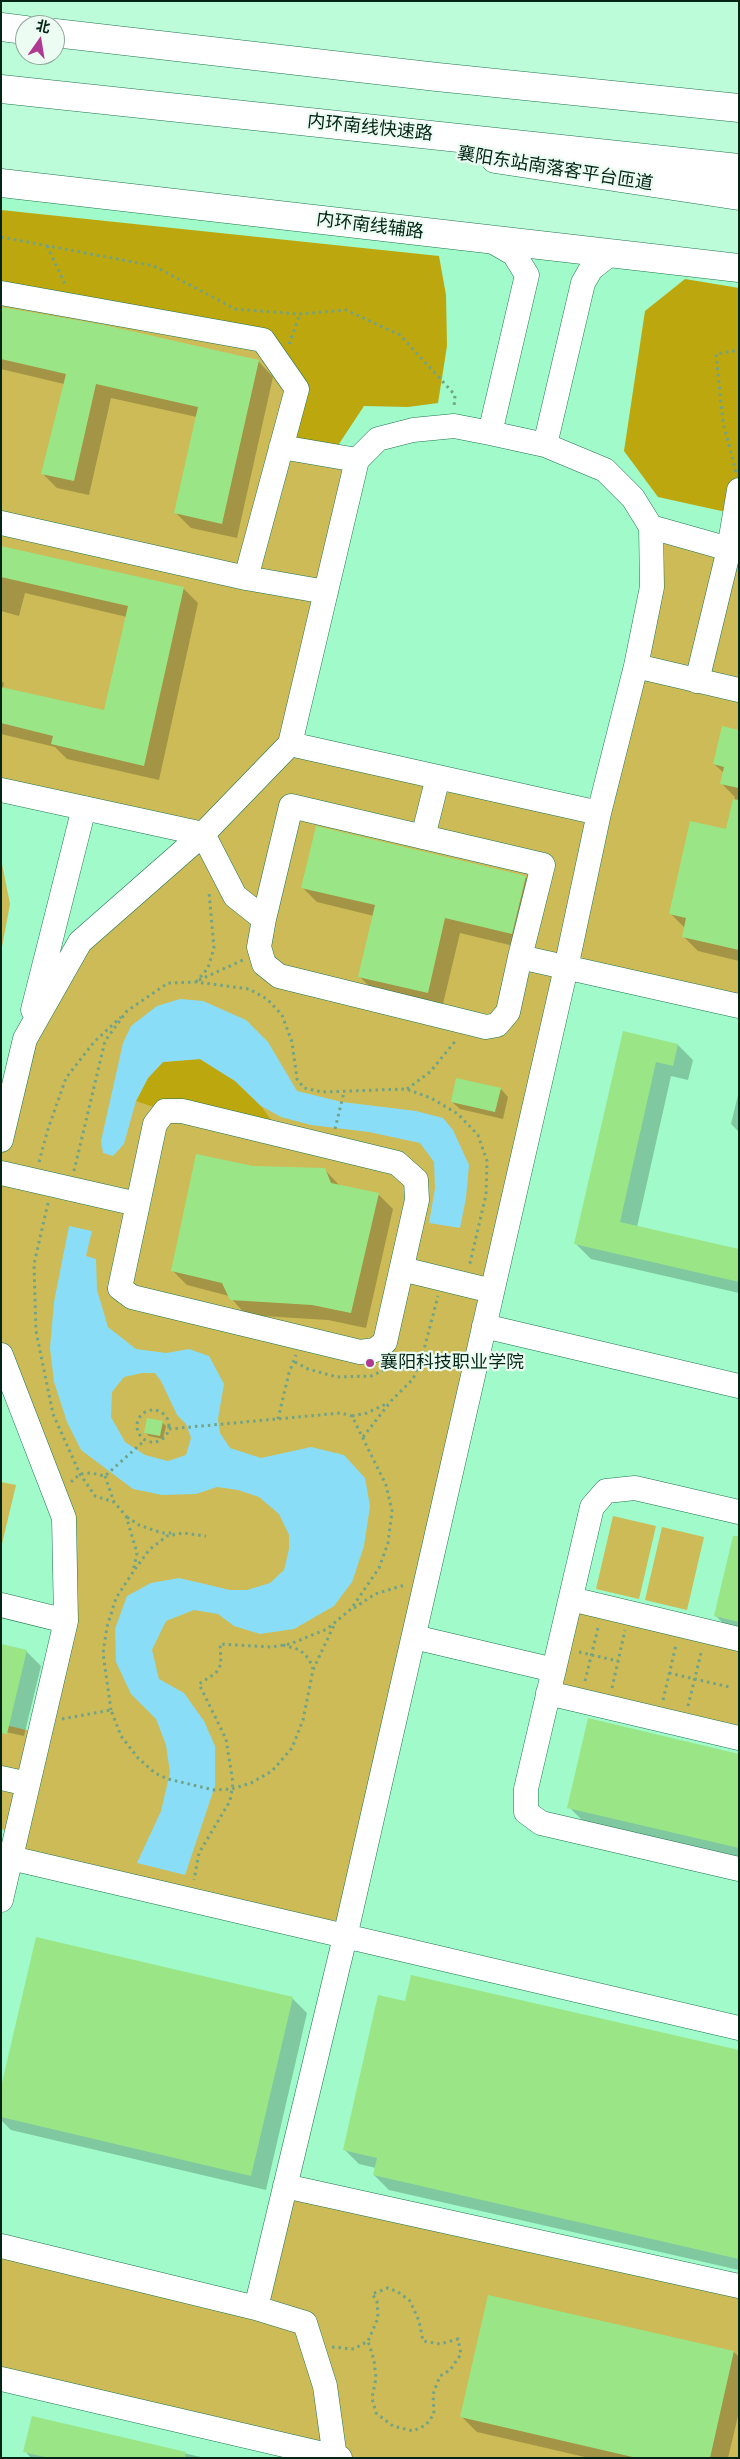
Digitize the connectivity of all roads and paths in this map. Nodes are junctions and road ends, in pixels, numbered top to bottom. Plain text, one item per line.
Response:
1 (1, 27) edge
2 (15, 29) edge
3 (65, 34) edge
4 (1, 89) edge
5 (165, 107) junction
6 (739, 108) edge
7 (739, 168) edge
8 (1, 174) edge
9 (1, 183) edge
10 (76, 192) junction
11 (739, 196) edge
12 (1, 236) edge
13 (490, 240) junction
14 (47, 246) junction
15 (610, 254) junction
16 (739, 268) edge
17 (1, 293) edge
18 (75, 306) junction
19 (300, 314) junction
20 (739, 350) edge
21 (281, 366) junction
22 (454, 426) junction
23 (490, 433) junction
24 (545, 445) junction
25 (281, 447) junction
26 (357, 460) junction
27 (738, 482) edge
28 (1, 523) edge
29 (651, 527) junction
30 (729, 549) junction
31 (246, 578) junction
32 (326, 592) junction
33 (636, 666) junction
34 (698, 680) junction
35 (739, 690) edge
36 (290, 744) junction
37 (438, 777) junction
38 (1, 790) edge
39 (84, 808) junction
40 (599, 813) junction
41 (203, 834) junction
42 (423, 837) junction
43 (209, 885) dead end
44 (264, 920) junction
45 (260, 952) junction
46 (520, 957) junction
47 (566, 968) junction
48 (196, 982) junction
49 (739, 1006) edge
50 (127, 1011) junction
51 (466, 1022) junction
52 (26, 1039) junction
53 (406, 1089) junction
54 (344, 1092) junction
55 (335, 1131) dead end
56 (1, 1140) edge
57 (1, 1173) edge
58 (52, 1184) junction
59 (136, 1204) junction
60 (402, 1269) junction
61 (443, 1279) junction
62 (465, 1284) junction
63 (492, 1291) junction
64 (484, 1326) junction
65 (300, 1337) junction
66 (1, 1355) edge
67 (739, 1386) edge
68 (391, 1401) junction
69 (352, 1416) junction
70 (278, 1419) junction
71 (169, 1429) junction
72 (363, 1437) junction
73 (145, 1440) junction
74 (80, 1474) junction
75 (106, 1475) junction
76 (55, 1494) junction
77 (114, 1502) junction
78 (739, 1512) edge
79 (126, 1516) junction
80 (183, 1533) junction
81 (206, 1536) dead end
82 (133, 1572) junction
83 (425, 1585) junction
84 (571, 1599) junction
85 (1, 1605) edge
86 (603, 1607) junction
87 (351, 1609) junction
88 (629, 1613) junction
89 (66, 1621) junction
90 (336, 1622) junction
91 (680, 1625) junction
92 (706, 1631) junction
93 (414, 1637) junction
94 (739, 1639) edge
95 (282, 1645) junction
96 (559, 1647) junction
97 (592, 1655) junction
98 (618, 1662) junction
99 (313, 1670) junction
100 (554, 1670) junction
101 (669, 1673) junction
102 (694, 1679) junction
103 (729, 1688) dead end
104 (548, 1693) junction
105 (580, 1700) junction
106 (608, 1707) junction
107 (111, 1710) junction
108 (659, 1719) junction
109 (42, 1723) junction
110 (684, 1725) junction
111 (739, 1738) edge
112 (1, 1778) edge
113 (28, 1784) junction
114 (232, 1789) junction
115 (11, 1858) junction
116 (739, 1869) edge
117 (1, 1900) edge
118 (190, 1900) junction
119 (345, 1937) junction
120 (739, 2028) edge
121 (285, 2186) junction
122 (1, 2246) edge
123 (739, 2286) edge
124 (256, 2308) junction
125 (311, 2340) junction
126 (368, 2341) junction
127 (1, 2379) edge
128 (337, 2457) edge

1 - 2 main road
3 - 6 main road
4 - 5 main road, 内环南线快速路
5 - 7 main road, 内环南线快速路
5 - 11 main road, 襄阳东站南落客平台匝道
8 - 10 main road
9 - 10 main road, 内环南线辅路
10 - 13 main road, 内环南线辅路
12 - 14 path
13 - 15 main road, 内环南线辅路
13 - 23 street
14 - 18 path
14 - 19 path
15 - 16 main road, 内环南线辅路
15 - 24 street
17 - 18 street
18 - 21 street
19 - 21 path
19 - 22 path
20 - 27 path
21 - 25 street
22 - 23 street
22 - 26 street
23 - 24 street
24 - 29 street
25 - 26 street
25 - 31 street
26 - 32 street
27 - 30 street
28 - 31 street
29 - 30 street
29 - 33 street
30 - 34 street
31 - 32 street
32 - 36 street
33 - 34 street
33 - 40 street
34 - 35 street
36 - 37 street
36 - 41 street
37 - 40 street
37 - 42 street
38 - 39 street
39 - 41 street
39 - 52 street
40 - 47 street
41 - 44 street
41 - 52 street
42 - 44 street
42 - 46 street
43 - 48 path
44 - 45 street
45 - 48 path
45 - 51 street
46 - 47 street
46 - 51 street
47 - 49 street
47 - 63 street
48 - 50 path
48 - 54 path
50 - 58 path
50 - 58 path
51 - 53 path
52 - 56 street
53 - 54 path
53 - 62 path
54 - 55 path
57 - 58 street
58 - 59 street
58 - 74 path
59 - 60 street
59 - 65 street
60 - 61 street
60 - 65 street
61 - 62 street
61 - 68 path
62 - 63 street
63 - 64 street
64 - 67 street
64 - 83 street
65 - 70 path
66 - 76 street
68 - 69 path
68 - 72 path
69 - 70 path
69 - 72 path
70 - 71 path
71 - 73 path
71 - 73 path
72 - 87 path
73 - 75 path
74 - 75 path
74 - 76 path
74 - 77 path
75 - 77 path
76 - 89 street
77 - 79 path
78 - 84 street
79 - 80 path
79 - 82 path
80 - 81 path
80 - 82 path
82 - 107 path
83 - 87 path
83 - 93 street
84 - 86 street
84 - 96 street
85 - 89 street
86 - 88 street
86 - 97 path
87 - 90 path
88 - 91 street
88 - 98 path
89 - 109 street
90 - 95 path
90 - 99 path
91 - 92 street
91 - 101 path
92 - 94 street
92 - 102 path
93 - 100 street
93 - 119 street
95 - 99 path
95 - 114 path
96 - 97 path
96 - 100 street
97 - 98 path
97 - 105 path
98 - 106 path
99 - 114 path
100 - 104 street
101 - 102 path
101 - 108 path
102 - 103 path
102 - 110 path
104 - 105 street
104 - 116 street
105 - 106 street
106 - 108 street
107 - 109 path
107 - 114 path
108 - 110 street
109 - 113 street
110 - 111 street
112 - 113 street
113 - 115 street
114 - 118 path
115 - 117 street
115 - 118 street
118 - 119 street
119 - 120 street
119 - 121 street
121 - 123 street
121 - 124 street
122 - 124 street
124 - 125 street
125 - 126 path
125 - 128 street
126 - 126 path
127 - 128 street

